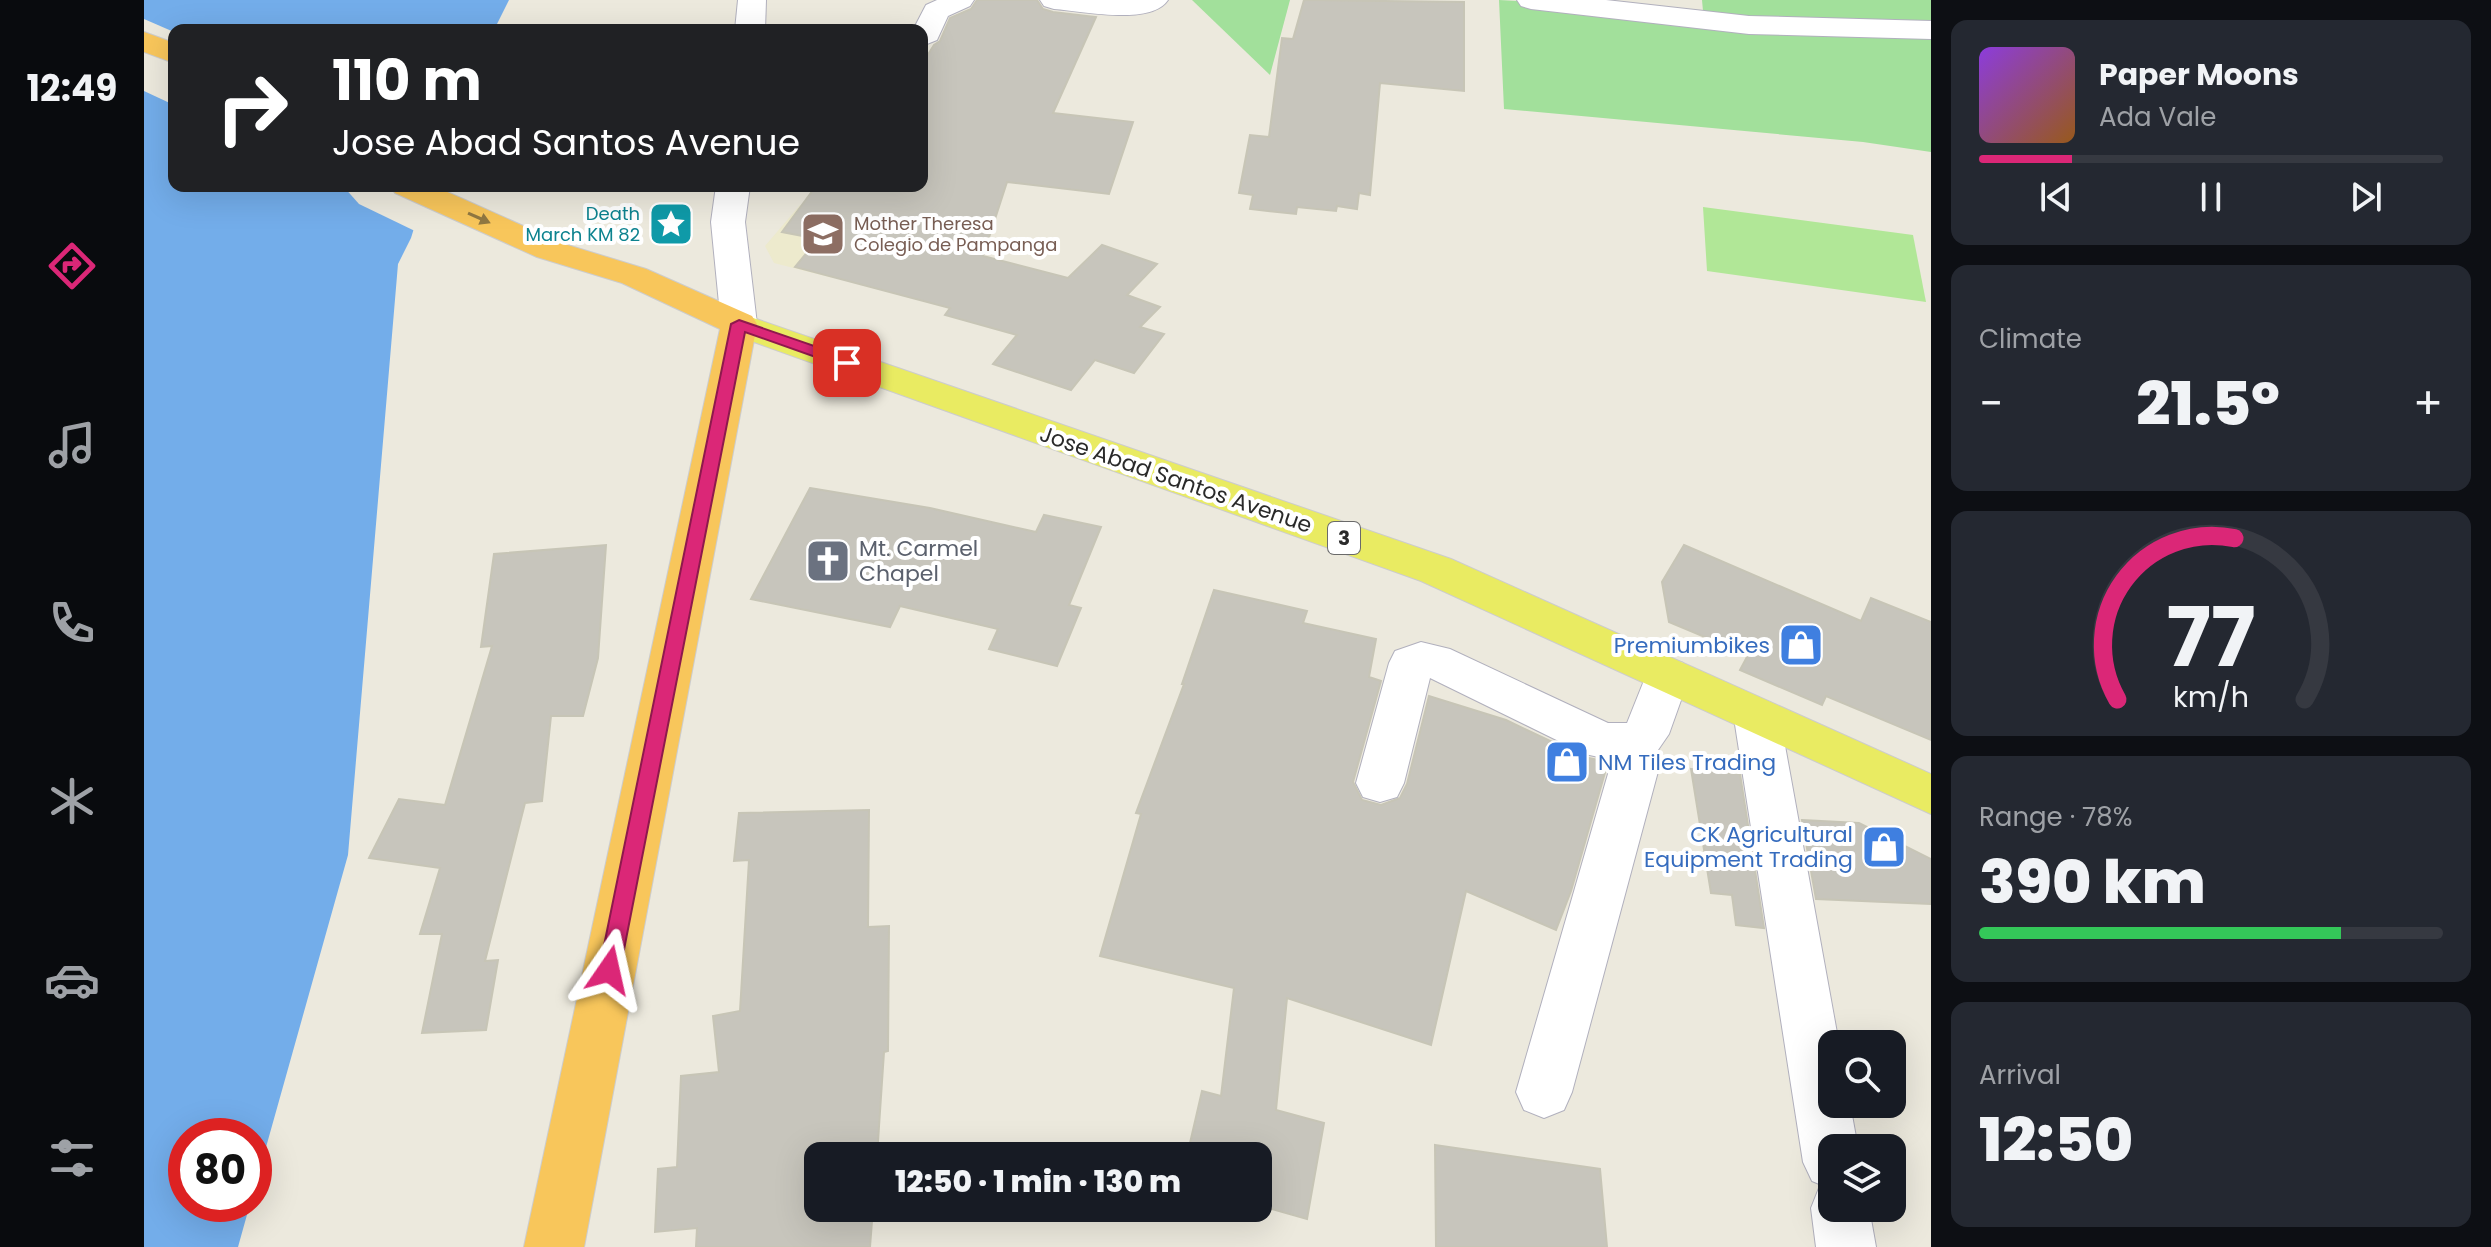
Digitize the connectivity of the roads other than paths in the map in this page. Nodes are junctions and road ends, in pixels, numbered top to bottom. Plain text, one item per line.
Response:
1 (752, 0) edge
2 (960, 0) edge
3 (1054, 0) edge
4 (1154, 0) edge
5 (1531, 0) edge
6 (750, 24) edge
7 (1931, 30) edge
8 (928, 31) edge
9 (144, 41) edge
10 (168, 51) edge
11 (144, 68) edge
12 (168, 78) edge
13 (420, 192) edge
14 (478, 192) edge
15 (732, 192) edge
16 (745, 192) edge
17 (728, 222) junction
18 (634, 276) junction
19 (739, 324) junction
20 (1667, 675) junction
21 (1757, 718) junction
22 (1633, 743) junction
23 (1380, 783) dead end
24 (1931, 795) edge
25 (1544, 1092) dead end
26 (1827, 1134) edge
27 (1842, 1222) edge
28 (554, 1247) edge
29 (1846, 1247) edge

1 - 6 street
2 - 8 street
3 - 4 street
5 - 7 street
9 - 10 highway
11 - 12 highway
13 -> 18 highway, Jose Abad Santos Avenue / 3
14 - 18 highway, Jose Abad Santos Avenue / 3
15 - 17 street
16 - 17 street
17 - 19 street
18 - 19 highway, Jose Abad Santos Avenue / 3
19 - 20 main road, Jose Abad Santos Avenue / 3
19 - 28 highway
20 - 21 main road, Jose Abad Santos Avenue / 3
20 - 22 street
21 - 24 main road, Jose Abad Santos Avenue / 3
21 - 26 street
22 - 23 street
22 - 25 street
27 - 29 street

